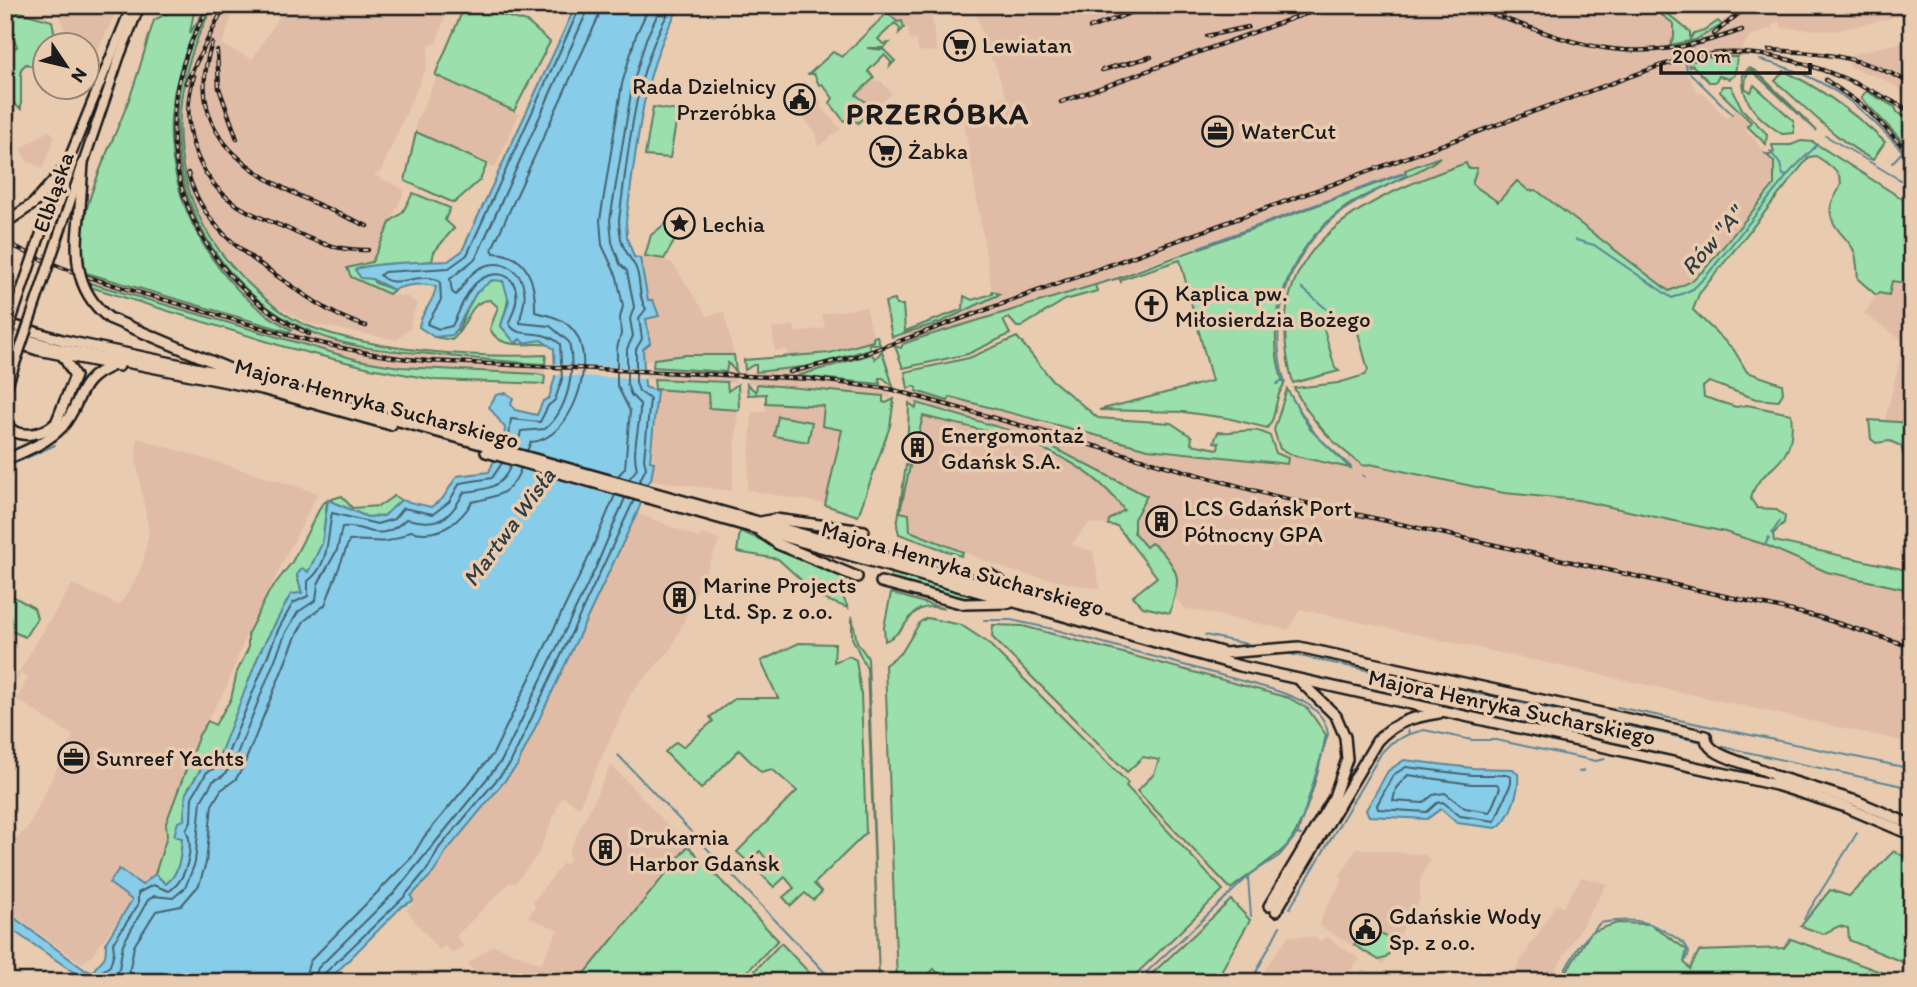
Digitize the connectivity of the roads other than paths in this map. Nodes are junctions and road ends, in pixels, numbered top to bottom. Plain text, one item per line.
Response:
1 (132, 5) edge
2 (140, 5) edge
3 (83, 163) junction
4 (66, 167) junction
5 (5, 223) edge
6 (5, 323) edge
7 (5, 333) edge
8 (5, 339) edge
9 (63, 356) junction
10 (114, 365) junction
11 (203, 376) junction
12 (253, 380) junction
13 (5, 392) edge
14 (390, 422) junction
15 (5, 423) edge
16 (5, 460) edge
17 (758, 526) junction
18 (864, 531) dead end
19 (989, 574) dead end
20 (857, 577) dead end
21 (880, 582) dead end
22 (1016, 598) junction
23 (1300, 681) junction
24 (1444, 712) junction
25 (1912, 825) edge
26 (1912, 835) edge

1 - 4 main road, Elbląska
2 - 3 main road, Elbląska
3 - 12 highway, bridge
3 - 13 main road, Elbląska, bridge
4 - 5 highway
4 - 8 main road, Elbląska, bridge
6 - 12 highway, Majora Henryka Sucharskiego
7 - 11 highway, Majora Henryka Sucharskiego
8 - 9 highway
9 - 10 highway
9 - 15 highway
10 - 11 highway
10 - 16 highway
11 - 14 highway, Majora Henryka Sucharskiego
12 - 14 highway, Majora Henryka Sucharskiego
14 - 17 highway, Majora Henryka Sucharskiego
17 - 18 highway
17 - 20 highway
17 - 22 highway, Majora Henryka Sucharskiego
19 - 22 highway
21 - 22 highway
22 - 23 highway, Majora Henryka Sucharskiego
22 - 25 highway, Majora Henryka Sucharskiego
23 - 24 highway, Majora Henryka Sucharskiego
23 - 24 highway
24 - 26 highway, Majora Henryka Sucharskiego

